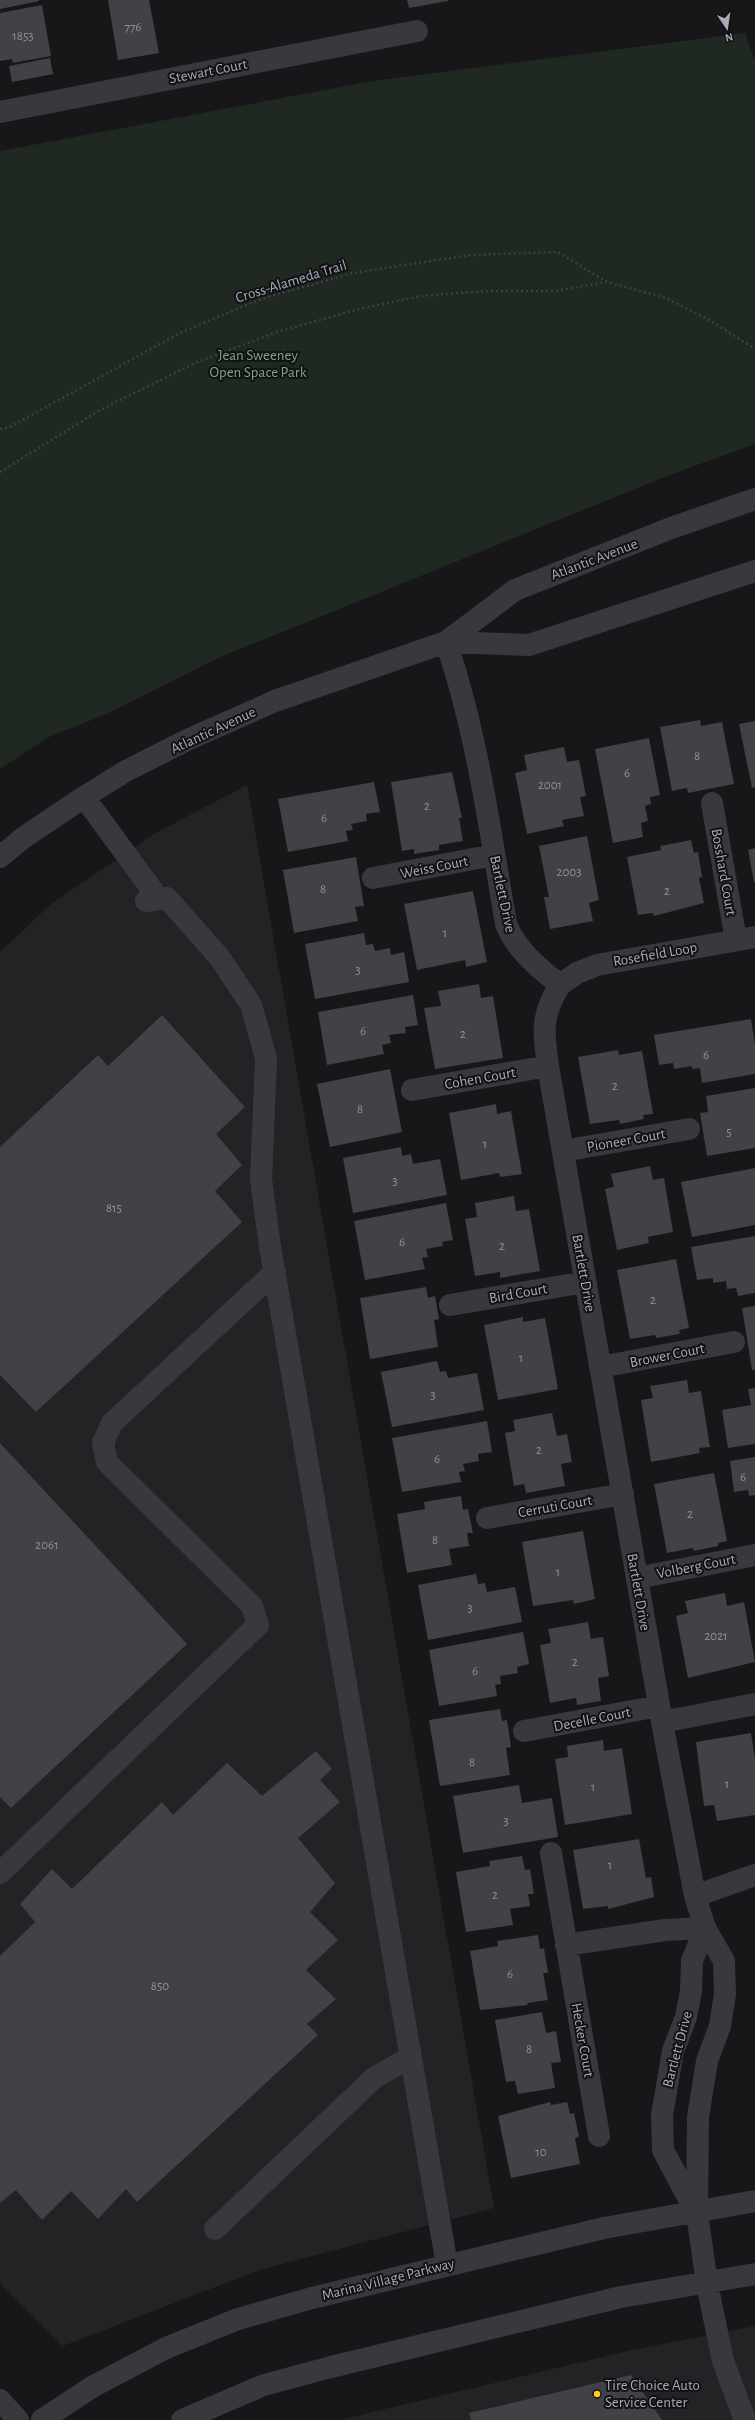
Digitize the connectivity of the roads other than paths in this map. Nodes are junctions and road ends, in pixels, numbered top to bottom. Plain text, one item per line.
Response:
1 (417, 31) dead end
2 (0, 112) edge
3 (755, 499) edge
4 (755, 571) edge
5 (446, 642) junction
6 (84, 797) junction
7 (712, 804) dead end
8 (494, 855) junction
9 (0, 857) edge
10 (374, 878) dead end
11 (745, 939) edge
12 (560, 985) junction
13 (548, 1066) junction
14 (412, 1090) dead end
15 (689, 1129) dead end
16 (563, 1151) junction
17 (275, 1272) junction
18 (586, 1282) junction
19 (450, 1305) dead end
20 (734, 1342) dead end
21 (600, 1367) junction
22 (622, 1494) junction
23 (487, 1518) dead end
24 (755, 1555) edge
25 (637, 1578) junction
26 (755, 1704) edge
27 (660, 1714) junction
28 (524, 1731) dead end
29 (551, 1853) dead end
30 (0, 1873) edge
31 (755, 1875) edge
32 (695, 1896) junction
33 (705, 1928) junction
34 (566, 1945) junction
35 (410, 2058) junction
36 (599, 2136) dead end
37 (755, 2201) edge
38 (696, 2213) junction
39 (214, 2229) dead end
40 (447, 2265) junction
41 (755, 2274) edge
42 (707, 2284) junction
43 (0, 2400) edge
44 (18, 2420) edge
45 (42, 2420) edge
46 (182, 2420) edge
47 (745, 2420) edge

1 - 2 street, Stewart Court
3 - 5 street, Atlantic Avenue
4 - 5 street, Atlantic Avenue
5 - 6 street, Atlantic Avenue
5 - 8 street, Bartlett Drive
6 - 9 street, Atlantic Avenue
6 - 17 street
7 - 11 street, Bosshard Court
8 - 10 street, Weiss Court
8 - 12 street, Bartlett Drive
11 - 12 street, Rosefield Loop
12 - 13 street, Bartlett Drive
13 - 14 street, Cohen Court
13 - 16 street, Bartlett Drive
15 - 16 street, Pioneer Court
16 - 18 street, Bartlett Drive
17 - 30 street
17 - 35 street
18 - 19 street, Bird Court
18 - 21 street, Bartlett Drive
20 - 21 street, Brower Court
21 - 22 street, Bartlett Drive
22 - 23 street, Cerruti Court
22 - 25 street, Bartlett Drive
24 - 25 street, Volberg Court
25 - 27 street, Bartlett Drive
26 - 27 street, Decelle Court
27 - 28 street, Decelle Court
27 - 32 street, Bartlett Drive
29 - 34 street, Hecker Court
31 - 32 street
32 - 33 street, Bartlett Drive
33 - 34 street
33 - 38 street, Bartlett Drive
33 - 38 street, Bartlett Drive
34 - 36 street, Hecker Court
35 - 39 street
35 - 40 street
37 - 38 street, Marina Village Parkway
38 - 40 street, Marina Village Parkway
38 - 42 street, Bartlett Drive
40 - 45 street, Marina Village Parkway
41 - 42 street
42 - 46 street
42 - 47 street, Bartlett Drive
43 - 44 street

